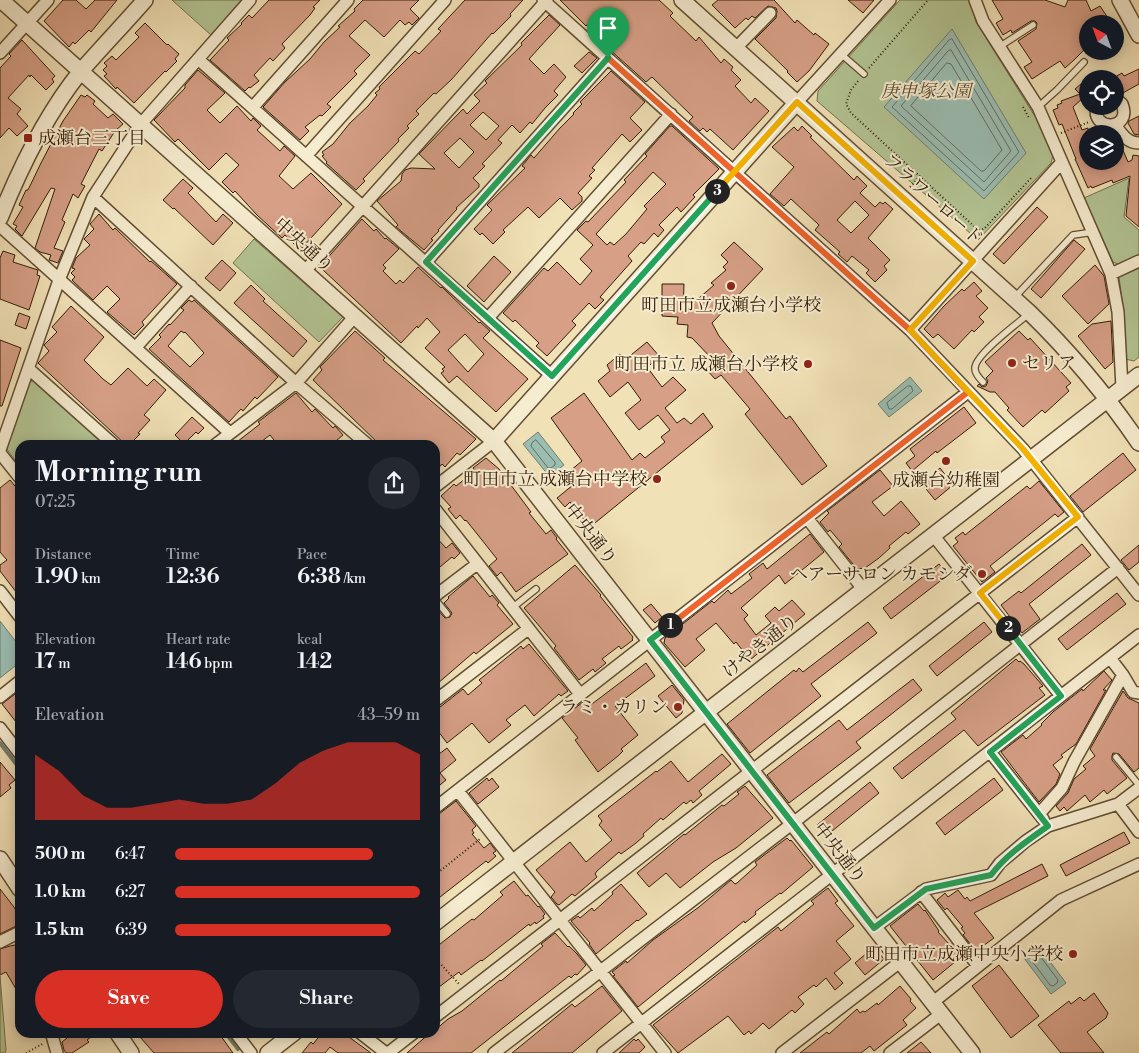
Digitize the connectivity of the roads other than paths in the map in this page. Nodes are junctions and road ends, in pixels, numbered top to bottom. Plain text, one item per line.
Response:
1 (1, 0) edge
2 (48, 0) edge
3 (145, 0) edge
4 (250, 0) edge
5 (348, 0) edge
6 (445, 0) edge
7 (682, 0) edge
8 (890, 0) edge
9 (975, 0) edge
10 (1120, 0) edge
11 (545, 1) edge
12 (770, 13) dead end
13 (27, 23) junction
14 (1033, 25) dead end
15 (1139, 35) edge
16 (999, 46) junction
17 (736, 48) junction
18 (0, 53) edge
19 (841, 54) junction
20 (608, 58) junction
21 (198, 59) junction
22 (1084, 62) dead end
23 (81, 72) junction
24 (864, 74) road end
25 (797, 102) junction
26 (253, 107) junction
27 (1038, 107) junction
28 (671, 114) junction
29 (1097, 115) edge
30 (1123, 115) edge
31 (140, 125) junction
32 (1106, 125) edge
33 (1115, 125) edge
34 (1124, 137) edge
35 (1139, 143) edge
36 (306, 156) junction
37 (1062, 162) junction
38 (734, 171) junction
39 (93, 197) junction
40 (362, 206) junction
41 (0, 218) edge
42 (0, 226) edge
43 (1094, 232) junction
44 (973, 261) junction
45 (1139, 261) edge
46 (426, 262) junction
47 (305, 271) junction
48 (1111, 274) junction
49 (60, 280) junction
50 (190, 286) junction
51 (1014, 298) junction
52 (1030, 313) junction
53 (355, 316) junction
54 (488, 318) junction
55 (910, 330) junction
56 (136, 347) junction
57 (29, 369) junction
58 (1139, 375) edge
59 (552, 376) junction
60 (983, 382) dead end
61 (296, 383) junction
62 (1122, 388) junction
63 (968, 392) junction
64 (1108, 399) junction
65 (230, 433) junction
66 (108, 440) edge
67 (221, 440) edge
68 (363, 440) edge
69 (494, 441) junction
70 (1139, 443) edge
71 (0, 451) edge
72 (1031, 458) junction
73 (15, 471) edge
74 (440, 483) edge
75 (440, 516) edge
76 (1078, 517) junction
77 (807, 518) junction
78 (933, 535) junction
79 (477, 564) junction
80 (1118, 568) junction
81 (536, 589) dead end
82 (864, 589) junction
83 (0, 591) edge
84 (980, 593) junction
85 (440, 594) edge
86 (1139, 595) edge
87 (440, 605) edge
88 (512, 608) junction
89 (15, 610) edge
90 (447, 614) dead end
91 (528, 629) junction
92 (1139, 635) edge
93 (650, 640) junction
94 (1020, 644) junction
95 (1110, 658) junction
96 (1123, 676) junction
97 (15, 685) edge
98 (440, 693) edge
99 (1139, 693) edge
100 (580, 694) junction
101 (1061, 696) junction
102 (0, 697) edge
103 (706, 712) junction
104 (0, 728) edge
105 (15, 748) edge
106 (990, 752) junction
107 (1116, 757) dead end
108 (752, 771) junction
109 (1139, 787) edge
110 (458, 791) junction
111 (440, 804) edge
112 (1118, 804) junction
113 (1039, 814) junction
114 (793, 824) junction
115 (1048, 826) junction
116 (1139, 832) edge
117 (0, 859) edge
118 (514, 861) junction
119 (1139, 864) edge
120 (832, 874) junction
121 (15, 882) edge
122 (921, 892) junction
123 (440, 918) edge
124 (561, 920) junction
125 (874, 928) junction
126 (15, 934) edge
127 (0, 942) edge
128 (900, 962) junction
129 (978, 966) junction
130 (601, 971) junction
131 (937, 1008) junction
132 (440, 1013) edge
133 (642, 1023) junction
134 (53, 1038) edge
135 (121, 1038) edge
136 (240, 1038) edge
137 (287, 1038) edge
138 (367, 1038) edge
139 (407, 1038) edge
140 (58, 1053) edge
141 (132, 1053) edge
142 (251, 1053) edge
143 (268, 1053) edge
144 (387, 1053) edge
145 (494, 1053) edge
146 (603, 1053) edge
147 (665, 1053) edge
148 (782, 1053) edge
149 (890, 1053) edge
150 (972, 1053) edge

1 - 13 street, 中央通り
2 - 13 street
3 - 23 street
4 - 21 street
5 - 26 street
6 - 36 street
7 - 17 street, フラワーロード
8 - 19 street
9 - 16 street
10 - 15 street
11 - 20 street
11 - 40 street
12 - 17 street
13 - 18 street
13 - 23 street, 中央通り
14 - 16 lane
16 - 27 street
17 - 25 street, フラワーロード
19 - 24 lane
19 - 25 street
20 - 28 street
20 - 46 street
21 - 26 street
21 - 31 street
22 - 27 lane
23 - 31 street, 中央通り
23 - 41 street
25 - 38 street
25 - 44 street, フラワーロード
26 - 36 street
27 - 37 street
28 - 38 street
28 - 54 street
29 - 32 street
30 - 33 street
31 - 39 street
31 - 47 street, 中央通り
34 - 35 street
36 - 40 street
37 - 43 street
37 - 44 street
38 - 55 street
38 - 59 street
39 - 49 street
39 - 50 street
40 - 46 street
40 - 47 street
42 - 49 street
43 - 48 street
43 - 51 lane
44 - 51 street, フラワーロード
44 - 55 street
45 - 48 street
46 - 54 street
47 - 53 street, 中央通り
48 - 62 street
49 - 56 street
49 - 57 street
50 - 56 street
50 - 61 street
51 - 52 street, フラワーロード
52 - 60 lane
52 - 64 street, フラワーロード
53 - 61 street
53 - 69 street, 中央通り
54 - 59 street
55 - 63 street
56 - 65 street
57 - 66 street
57 - 71 street
58 - 62 street, けやき通り
59 - 69 street
61 - 65 street
61 - 68 street
62 - 64 street, けやき通り
63 - 72 street
63 - 77 street
64 - 70 street, フラワーロード
64 - 72 street, けやき通り
65 - 67 street
69 - 74 street
69 - 93 street, 中央通り
71 - 73 street
72 - 76 street
72 - 78 street, けやき通り
75 - 79 street
76 - 80 street
76 - 84 street
77 - 82 street
77 - 93 street
78 - 82 street, けやき通り
78 - 84 street
79 - 85 street
79 - 88 street
80 - 86 street
80 - 94 street
81 - 88 lane
82 - 103 street, けやき通り
83 - 89 street
84 - 94 street
84 - 108 street
87 - 90 lane
88 - 91 street
91 - 98 street
91 - 100 street
92 - 95 street
93 - 100 street
93 - 103 street, 中央通り
94 - 101 street
94 - 114 street
95 - 96 street
95 - 101 street
96 - 99 street
96 - 113 street
97 - 102 street
100 - 110 street
101 - 106 street
103 - 108 street, 中央通り
103 - 118 street, けやき通り
104 - 105 street
106 - 113 street
106 - 120 street
107 - 109 lane
108 - 114 street, 中央通り
108 - 124 street
109 - 112 street
110 - 111 street
110 - 118 street
112 - 115 street
112 - 116 street
113 - 115 street
114 - 120 street, 中央通り
114 - 130 street
115 - 122 street
117 - 121 street
118 - 123 street, けやき通り
118 - 124 street
119 - 129 street
120 - 125 street, 中央通り
120 - 133 street
122 - 125 street
122 - 129 street
124 - 130 street
124 - 132 street
125 - 128 street, 中央通り
126 - 127 street
128 - 131 street, 中央通り
128 - 148 street
129 - 131 street
130 - 133 street
130 - 145 street
131 - 149 street
131 - 150 street, 中央通り
133 - 146 street
133 - 147 street
134 - 140 street
135 - 141 street
136 - 142 street
137 - 143 street
138 - 144 street
139 - 144 street

